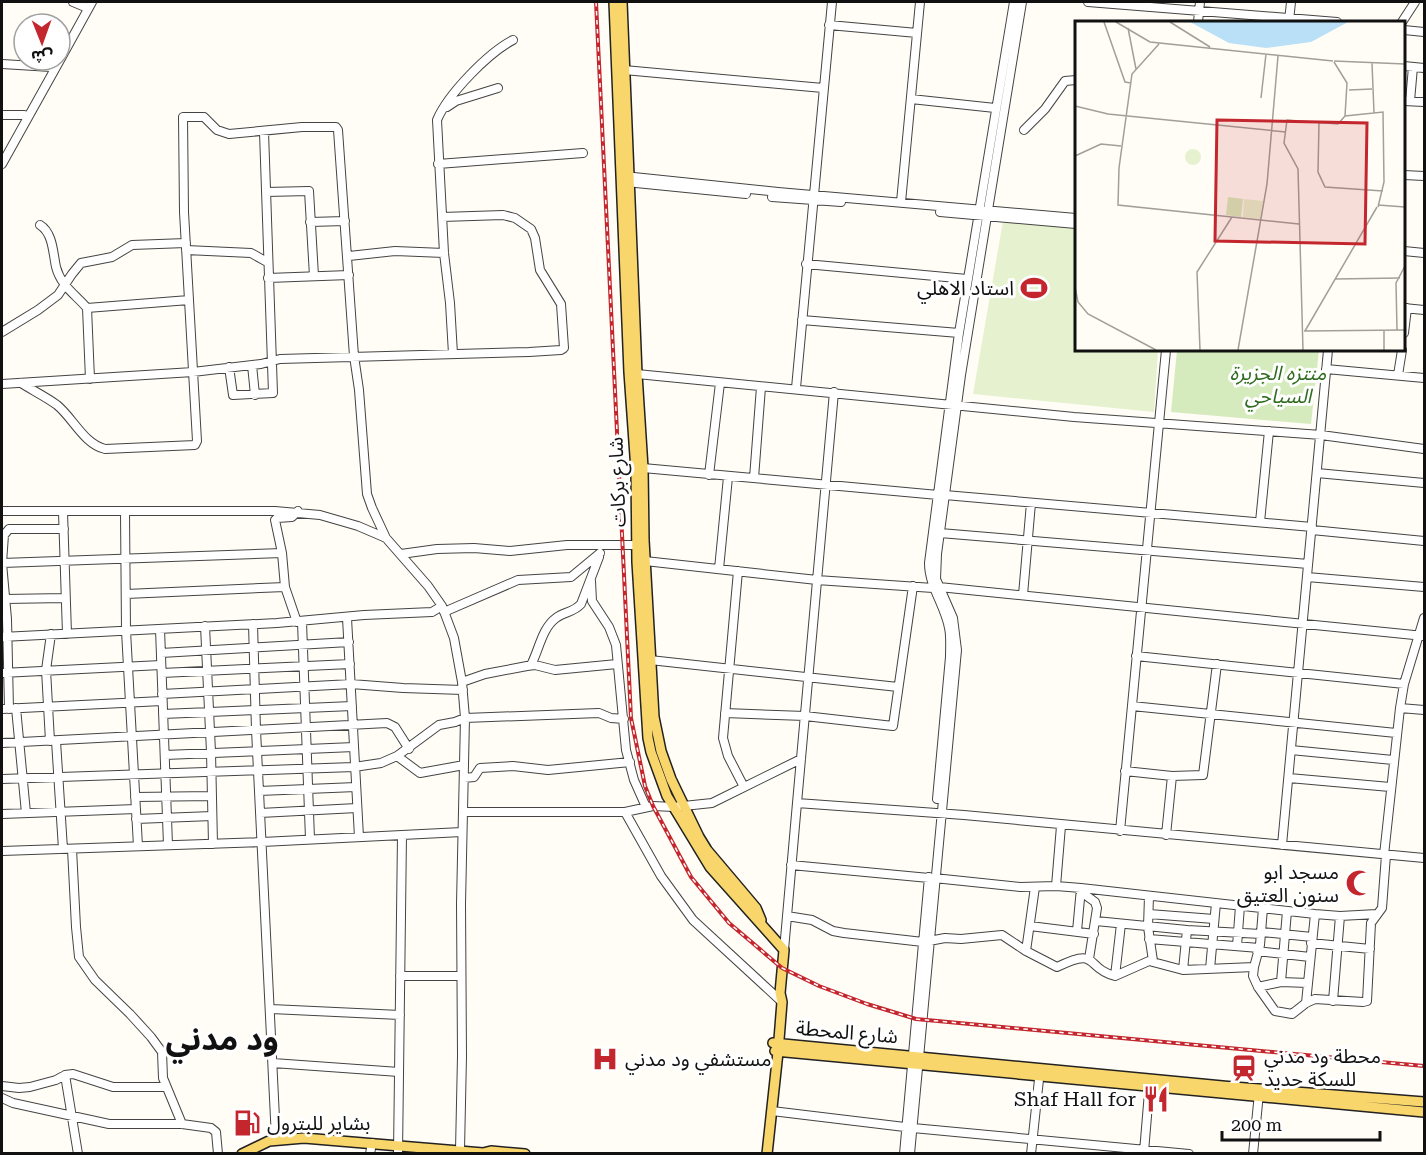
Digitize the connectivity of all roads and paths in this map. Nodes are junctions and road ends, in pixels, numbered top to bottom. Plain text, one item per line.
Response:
1 (73, 2) edge
2 (614, 2) edge
3 (622, 2) edge
4 (832, 2) edge
5 (920, 2) edge
6 (1014, 2) edge
7 (1022, 2) edge
8 (1088, 2) edge
9 (1291, 2) edge
10 (1415, 2) edge
11 (88, 3) edge
12 (1199, 6) edge
13 (1289, 20) edge
14 (1198, 21) edge
15 (1313, 21) edge
16 (1403, 21) edge
17 (829, 25) junction
18 (1405, 30) edge
19 (72, 32) edge
20 (1425, 32) edge
21 (917, 33) junction
22 (513, 40) dead end
23 (1405, 66) edge
24 (1413, 67) junction
25 (1425, 68) edge
26 (624, 70) junction
27 (48, 72) edge
28 (53, 72) edge
29 (1075, 80) edge
30 (498, 88) dead end
31 (823, 88) junction
32 (910, 99) junction
33 (1407, 101) edge
34 (1425, 102) edge
35 (995, 108) junction
36 (443, 110) junction
37 (2, 115) edge
38 (24, 115) junction
39 (1024, 130) dead end
40 (264, 132) junction
41 (582, 153) dead end
42 (2, 155) edge
43 (2, 164) edge
44 (438, 164) junction
45 (1405, 175) edge
46 (1425, 176) edge
47 (625, 179) junction
48 (266, 192) junction
49 (812, 198) junction
50 (901, 202) junction
51 (982, 212) junction
52 (442, 217) junction
53 (1075, 218) edge
54 (310, 222) junction
55 (345, 222) junction
56 (1075, 224) edge
57 (40, 225) dead end
58 (186, 246) junction
59 (1405, 246) edge
60 (1425, 248) edge
61 (1405, 251) edge
62 (444, 253) junction
63 (1425, 254) edge
64 (349, 256) junction
65 (267, 262) junction
66 (806, 264) junction
67 (349, 275) junction
68 (314, 276) junction
69 (268, 278) junction
70 (967, 279) junction
71 (65, 287) junction
72 (189, 300) junction
73 (87, 308) junction
74 (1405, 308) edge
75 (1425, 310) edge
76 (802, 320) junction
77 (2, 332) edge
78 (959, 333) junction
79 (1166, 351) edge
80 (1328, 351) edge
81 (1401, 351) edge
82 (453, 354) junction
83 (354, 356) junction
84 (272, 360) junction
85 (252, 365) junction
86 (229, 367) junction
87 (1326, 369) junction
88 (193, 372) junction
89 (637, 374) junction
90 (1398, 375) junction
91 (1425, 378) edge
92 (90, 379) junction
93 (21, 383) junction
94 (720, 383) junction
95 (2, 384) edge
96 (761, 387) junction
97 (796, 388) junction
98 (834, 392) junction
99 (255, 395) junction
100 (953, 405) junction
101 (1158, 423) junction
102 (1269, 431) junction
103 (1321, 435) junction
104 (1425, 448) edge
105 (643, 468) junction
106 (1317, 473) junction
107 (709, 475) junction
108 (728, 477) junction
109 (754, 478) junction
110 (1425, 483) edge
111 (824, 485) junction
112 (941, 495) junction
113 (1031, 503) junction
114 (2, 511) edge
115 (63, 512) junction
116 (125, 512) junction
117 (298, 512) junction
118 (1150, 512) junction
119 (1260, 522) junction
120 (1312, 528) junction
121 (63, 529) junction
122 (940, 533) junction
123 (386, 538) junction
124 (1028, 540) junction
125 (1425, 540) edge
126 (637, 545) junction
127 (1146, 549) junction
128 (603, 550) junction
129 (282, 553) junction
130 (401, 554) junction
131 (125, 559) junction
132 (64, 561) junction
133 (645, 561) junction
134 (2, 563) edge
135 (1308, 564) junction
136 (718, 569) junction
137 (738, 571) junction
138 (1307, 577) junction
139 (817, 580) junction
140 (591, 581) junction
141 (913, 586) junction
142 (285, 587) junction
143 (936, 587) junction
144 (1425, 587) edge
145 (126, 594) junction
146 (1023, 595) junction
147 (66, 598) junction
148 (5, 599) junction
149 (1140, 607) junction
150 (443, 609) junction
151 (347, 618) junction
152 (1425, 618) edge
153 (299, 622) junction
154 (253, 624) junction
155 (1303, 624) junction
156 (205, 626) junction
157 (160, 629) junction
158 (126, 631) junction
159 (51, 634) junction
160 (67, 634) junction
161 (1422, 636) edge
162 (4, 637) edge
163 (349, 642) junction
164 (303, 645) junction
165 (253, 648) junction
166 (207, 651) junction
167 (161, 652) junction
168 (1136, 656) junction
169 (650, 660) junction
170 (350, 664) junction
171 (617, 664) junction
172 (1217, 664) junction
173 (531, 665) junction
174 (304, 666) junction
175 (129, 667) junction
176 (728, 668) junction
177 (161, 669) junction
178 (254, 669) junction
179 (46, 670) junction
180 (207, 672) junction
181 (1298, 672) junction
182 (5, 673) edge
183 (809, 678) junction
184 (351, 684) junction
185 (1404, 684) junction
186 (463, 686) junction
187 (304, 687) junction
188 (898, 687) junction
189 (255, 689) junction
190 (208, 692) junction
191 (162, 698) junction
192 (130, 703) junction
193 (352, 706) junction
194 (1132, 706) junction
195 (48, 707) junction
196 (305, 708) junction
197 (1400, 708) junction
198 (9, 709) edge
199 (255, 710) junction
200 (1425, 710) edge
201 (209, 712) junction
202 (725, 713) junction
203 (163, 714) junction
204 (1210, 715) junction
205 (805, 716) junction
206 (465, 718) junction
207 (624, 719) junction
208 (1293, 722) junction
209 (353, 725) junction
210 (306, 728) junction
211 (256, 730) junction
212 (210, 732) junction
213 (1396, 733) junction
214 (164, 735) junction
215 (132, 736) junction
216 (53, 741) junction
217 (19, 742) junction
218 (2, 743) edge
219 (354, 747) junction
220 (307, 748) junction
221 (409, 749) junction
222 (257, 750) junction
223 (1291, 750) junction
224 (211, 752) junction
225 (165, 755) junction
226 (398, 756) junction
227 (801, 759) junction
228 (1393, 760) junction
229 (630, 762) junction
230 (464, 765) junction
231 (354, 767) junction
232 (308, 769) junction
233 (258, 771) junction
234 (1125, 771) junction
235 (212, 773) junction
236 (134, 774) junction
237 (165, 774) junction
238 (58, 776) junction
239 (1172, 776) junction
240 (22, 778) junction
241 (464, 778) junction
242 (1289, 778) junction
243 (2, 779) edge
244 (356, 787) junction
245 (744, 788) junction
246 (1390, 788) junction
247 (309, 790) junction
248 (259, 791) junction
249 (212, 796) junction
250 (135, 797) junction
251 (166, 797) junction
252 (797, 802) junction
253 (646, 807) junction
254 (680, 807) junction
255 (357, 808) junction
256 (136, 809) junction
257 (309, 810) junction
258 (61, 812) junction
259 (463, 812) junction
260 (625, 812) junction
261 (26, 813) junction
262 (260, 813) junction
263 (938, 813) junction
264 (2, 814) edge
265 (212, 816) junction
266 (167, 818) junction
267 (136, 819) junction
268 (1061, 825) junction
269 (1120, 831) junction
270 (462, 832) junction
271 (402, 835) junction
272 (1166, 835) junction
273 (359, 837) junction
274 (310, 839) junction
275 (262, 842) junction
276 (213, 844) junction
277 (168, 845) junction
278 (1282, 845) junction
279 (138, 846) junction
280 (63, 849) junction
281 (72, 849) junction
282 (2, 851) edge
283 (1385, 855) junction
284 (1425, 858) edge
285 (791, 865) junction
286 (932, 878) junction
287 (1056, 886) junction
288 (1035, 887) junction
289 (1081, 889) junction
290 (1149, 896) junction
291 (1216, 903) junction
292 (1240, 906) junction
293 (1263, 908) junction
294 (1287, 911) junction
295 (1149, 914) junction
296 (1315, 914) junction
297 (1377, 914) junction
298 (787, 916) junction
299 (1340, 916) junction
300 (1214, 919) junction
301 (1096, 921) junction
302 (1121, 924) junction
303 (1030, 926) junction
304 (1148, 927) junction
305 (1187, 930) junction
306 (1077, 931) junction
307 (1213, 931) junction
308 (1238, 932) junction
309 (1262, 933) junction
310 (1094, 934) junction
311 (1285, 934) junction
312 (1149, 939) junction
313 (1311, 940) junction
314 (926, 942) junction
315 (1186, 942) junction
316 (1212, 944) junction
317 (1237, 946) junction
318 (1337, 946) junction
319 (1370, 949) junction
320 (784, 950) junction
321 (1258, 950) junction
322 (1026, 951) junction
323 (1283, 954) junction
324 (1310, 957) junction
325 (1089, 959) junction
326 (1153, 961) junction
327 (1254, 967) junction
328 (1210, 969) junction
329 (1183, 970) junction
330 (400, 976) junction
331 (461, 976) junction
332 (1115, 976) junction
333 (1281, 982) junction
334 (1308, 983) junction
335 (1258, 987) junction
336 (779, 998) junction
337 (1333, 1001) junction
338 (1306, 1003) junction
339 (271, 1009) junction
340 (400, 1015) junction
341 (776, 1047) junction
342 (915, 1060) junction
343 (273, 1064) junction
344 (399, 1072) junction
345 (1040, 1073) junction
346 (65, 1074) junction
347 (1150, 1082) junction
348 (2, 1086) edge
349 (165, 1086) junction
350 (1259, 1093) junction
351 (2, 1098) edge
352 (1425, 1102) edge
353 (772, 1111) junction
354 (1425, 1112) edge
355 (73, 1114) junction
356 (182, 1124) junction
357 (909, 1127) junction
358 (276, 1139) junction
359 (1032, 1139) junction
360 (372, 1143) junction
361 (398, 1149) edge
362 (460, 1150) junction
363 (1144, 1151) edge
364 (487, 1153) edge
365 (78, 1154) edge
366 (218, 1154) edge
367 (242, 1154) edge
368 (370, 1154) edge
369 (525, 1154) edge
370 (761, 1154) edge
371 (767, 1154) edge
372 (904, 1154) edge
373 (910, 1154) edge
374 (1031, 1154) edge
375 (1189, 1154) edge
376 (1253, 1154) edge

1 - 11 street
2 - 47 main road, شارع بركات
3 - 26 main road, شارع بركات
4 - 17 street
5 - 21 street
6 - 35 street
7 - 51 street
8 - 12 street
9 - 13 street
10 - 16 street
11 - 19 street
12 - 13 street
12 - 14 street
13 - 15 street
17 - 21 street
17 - 31 street
18 - 20 street
21 - 32 street
22 - 36 street
23 - 24 street
24 - 25 street
24 - 33 street
26 - 31 street
26 - 47 main road, شارع بركات
27 - 38 street
28 - 43 street
29 - 39 street
30 - 36 street
31 - 49 street
32 - 35 street
32 - 50 street
33 - 34 street
35 - 51 street
36 - 44 street
37 - 38 street
38 - 42 street
40 - 48 street
40 - 55 street
40 - 58 street
41 - 44 street
44 - 52 street
45 - 46 street
47 - 49 street
47 - 89 main road, شارع بركات
47 - 126 main road, شارع بركات
48 - 54 street
48 - 65 street
49 - 50 street
49 - 51 street
49 - 66 street
50 - 51 street
51 - 53 street
51 - 56 street
51 - 70 street
51 - 100 street
52 - 62 street
52 - 82 street
54 - 55 street
54 - 68 street
55 - 64 street
57 - 71 street
58 - 65 street
58 - 71 street
58 - 72 street
59 - 60 street
61 - 63 street
62 - 64 street
62 - 82 street
64 - 67 street
65 - 69 street
66 - 70 street
66 - 76 street
67 - 68 street
67 - 83 street
68 - 69 street
69 - 84 street
70 - 78 street
71 - 73 street
71 - 77 street
72 - 73 street
72 - 88 street
73 - 92 street
74 - 75 street
76 - 78 street
76 - 97 street
78 - 100 street
79 - 101 street
80 - 87 street
81 - 90 street
82 - 83 street
83 - 84 street
83 - 123 street
84 - 85 street
84 - 99 street
85 - 86 street
85 - 99 street
86 - 88 street
86 - 99 street
87 - 90 street
87 - 103 street
88 - 92 street
88 - 93 street
89 - 94 street
89 - 105 main road, شارع بركات
90 - 91 street
92 - 93 street
93 - 95 street
94 - 96 street
94 - 107 street
96 - 97 street
96 - 109 street
97 - 98 street
98 - 100 street
98 - 111 street
100 - 101 street
100 - 112 street
101 - 102 street
101 - 118 street
102 - 103 street
102 - 119 street
103 - 104 street
103 - 106 street
105 - 107 street
105 - 133 main road, شارع بركات
106 - 110 street
106 - 120 street
107 - 108 street
108 - 109 street
108 - 136 street
109 - 111 street
111 - 112 street
111 - 139 street
112 - 113 street
112 - 122 street
112 - 143 street
113 - 118 street
113 - 124 street
114 - 115 street
115 - 116 street
115 - 121 street
116 - 117 street
116 - 131 street
117 - 123 street
117 - 129 street
118 - 119 street
118 - 127 street
119 - 120 street
120 - 125 street
120 - 135 street
121 - 132 street
121 - 134 street
122 - 124 street
122 - 143 street
123 - 130 street
124 - 127 street
124 - 146 street
126 - 128 street
126 - 254 main road, شارع بركات
127 - 135 street
127 - 149 street
128 - 130 street
128 - 140 street
128 - 150 street
129 - 131 street
129 - 142 street
130 - 150 street
131 - 132 street
131 - 145 street
132 - 134 street
132 - 147 street
133 - 136 street
133 - 169 main road, شارع بركات
134 - 148 street
135 - 138 street
136 - 137 street
137 - 139 street
137 - 176 street
138 - 144 street
138 - 155 street
139 - 141 street
139 - 183 street
140 - 171 street
140 - 173 street
141 - 143 street
141 - 188 street
142 - 145 street
142 - 153 street
143 - 146 street
143 - 263 street
145 - 158 street
146 - 149 street
147 - 148 street
147 - 160 street
148 - 162 street
149 - 155 street
149 - 168 street
150 - 151 street
150 - 186 street
151 - 153 street
151 - 163 street
152 - 161 street
153 - 154 street
153 - 164 street
154 - 156 street
154 - 165 street
155 - 161 street
155 - 181 street
156 - 157 street
156 - 166 street
157 - 158 street
157 - 167 street
158 - 160 street
158 - 175 street
159 - 160 street
159 - 162 street
159 - 179 street
161 - 185 street
162 - 182 street
163 - 164 street
163 - 170 street
164 - 165 street
164 - 174 street
165 - 166 street
165 - 178 street
166 - 167 street
166 - 180 street
167 - 177 street
168 - 172 street
168 - 194 street
169 - 176 street
169 - 254 main road, شارع بركات
170 - 174 street
170 - 184 street
171 - 173 street
171 - 207 street
172 - 181 street
172 - 204 street
173 - 186 street
174 - 178 street
174 - 187 street
175 - 177 street
175 - 179 street
175 - 192 street
176 - 183 street
176 - 202 street
177 - 180 street
177 - 191 street
178 - 180 street
178 - 189 street
179 - 182 street
179 - 195 street
180 - 190 street
181 - 185 street
181 - 208 street
182 - 198 street
183 - 188 street
183 - 205 street
184 - 186 street
184 - 187 street
184 - 193 street
185 - 197 street
186 - 206 street
187 - 189 street
187 - 196 street
188 - 205 street
189 - 190 street
189 - 199 street
190 - 191 street
190 - 201 street
191 - 192 street
191 - 203 street
192 - 195 street
192 - 215 street
193 - 196 street
193 - 209 street
194 - 204 street
194 - 234 street
195 - 198 street
195 - 216 street
196 - 199 street
196 - 210 street
197 - 200 street
197 - 213 street
198 - 217 street
199 - 201 street
199 - 211 street
201 - 203 street
201 - 212 street
202 - 205 street
202 - 245 street
203 - 214 street
204 - 208 street
204 - 239 street
205 - 227 street
206 - 207 street
206 - 221 street
206 - 230 street
207 - 229 street
208 - 213 street
208 - 223 street
209 - 210 street
209 - 219 street
209 - 221 street
210 - 211 street
210 - 220 street
211 - 212 street
211 - 222 street
212 - 214 street
212 - 224 street
213 - 228 street
214 - 215 street
214 - 225 street
215 - 216 street
215 - 236 street
216 - 217 street
216 - 238 street
217 - 218 street
217 - 240 street
219 - 220 street
219 - 231 street
220 - 222 street
220 - 232 street
221 - 226 street
222 - 224 street
222 - 233 street
223 - 228 street
223 - 242 street
224 - 225 street
224 - 235 street
225 - 237 street
226 - 230 street
226 - 231 street
227 - 245 street
227 - 252 street
228 - 246 street
229 - 241 street
229 - 253 street
230 - 241 street
231 - 232 street
231 - 244 street
232 - 233 street
232 - 247 street
233 - 235 street
233 - 248 street
234 - 239 street
234 - 269 street
235 - 237 street
235 - 249 street
236 - 237 street
236 - 238 street
236 - 250 street
237 - 251 street
238 - 240 street
238 - 258 street
239 - 272 street
240 - 243 street
240 - 261 street
241 - 259 street
242 - 246 street
242 - 278 street
244 - 247 street
244 - 255 street
245 - 254 street
246 - 283 street
247 - 248 street
247 - 257 street
248 - 262 street
249 - 251 street
249 - 265 street
250 - 251 street
250 - 256 street
251 - 266 street
252 - 263 street
252 - 285 street
253 - 254 street
253 - 260 street
254 - 320 main road, شارع بركات
255 - 257 street
255 - 273 street
256 - 258 street
256 - 267 street
257 - 262 street
257 - 274 street
258 - 261 street
258 - 280 street
259 - 260 street
259 - 270 street
260 - 336 street
261 - 264 street
262 - 275 street
263 - 268 street
263 - 286 street
265 - 266 street
265 - 276 street
266 - 267 street
266 - 277 street
267 - 279 street
268 - 269 street
268 - 287 street
269 - 272 street
270 - 271 street
270 - 331 street
271 - 273 street
271 - 330 street
272 - 278 street
273 - 274 street
274 - 275 street
275 - 276 street
275 - 339 street
276 - 277 street
277 - 279 street
278 - 283 street
279 - 281 street
280 - 281 street
280 - 282 street
281 - 349 street
283 - 284 street
283 - 297 street
285 - 286 street
285 - 298 street
286 - 288 street
286 - 314 street
287 - 288 street
287 - 289 street
288 - 303 street
289 - 290 street
289 - 301 street
289 - 306 street
290 - 291 street
290 - 295 street
291 - 292 street
291 - 300 street
292 - 293 street
292 - 308 street
293 - 294 street
293 - 309 street
294 - 296 street
294 - 311 street
295 - 300 street
295 - 304 street
296 - 299 street
296 - 313 street
297 - 299 street
297 - 319 street
298 - 314 street
298 - 320 street
299 - 318 street
300 - 307 street
301 - 302 street
301 - 310 street
302 - 304 street
302 - 332 street
303 - 306 street
303 - 322 street
304 - 305 street
304 - 312 street
305 - 307 street
305 - 315 street
306 - 310 street
307 - 308 street
307 - 316 street
308 - 309 street
308 - 317 street
309 - 311 street
309 - 321 street
310 - 325 street
311 - 313 street
311 - 323 street
312 - 315 street
312 - 326 street
313 - 318 street
313 - 324 street
314 - 322 street
314 - 342 street
315 - 316 street
315 - 329 street
316 - 317 street
316 - 328 street
317 - 321 street
318 - 319 street
318 - 337 street
319 - 337 street
320 - 336 main road
321 - 323 street
321 - 327 street
322 - 325 street
323 - 324 street
323 - 333 street
324 - 334 street
325 - 332 street
326 - 329 street
326 - 332 street
327 - 328 street
327 - 335 street
328 - 329 street
330 - 331 street
330 - 340 street
331 - 362 street
333 - 334 street
333 - 335 street
334 - 338 street
335 - 338 street
336 - 341 main road
337 - 338 street
339 - 340 street
339 - 343 street
340 - 344 street
341 - 342 main road, شارع المحطة
341 - 353 main road
341 - 370 main road
342 - 345 main road, شارع المحطة
342 - 357 street
343 - 344 street
343 - 358 street
344 - 361 street
345 - 347 main road, شارع المحطة
345 - 359 street
346 - 348 street
346 - 349 street
346 - 355 street
347 - 350 main road, شارع المحطة
347 - 363 street
349 - 356 street
350 - 352 main road
350 - 354 main road
350 - 376 street
351 - 355 street
353 - 357 street
353 - 371 main road
355 - 356 street
355 - 365 street
356 - 366 street
357 - 359 street
357 - 372 street
357 - 373 street
358 - 360 main road
358 - 367 main road
359 - 363 street
359 - 374 street
360 - 361 main road
360 - 368 street
361 - 362 main road
362 - 364 main road
363 - 375 street
364 - 369 main road

